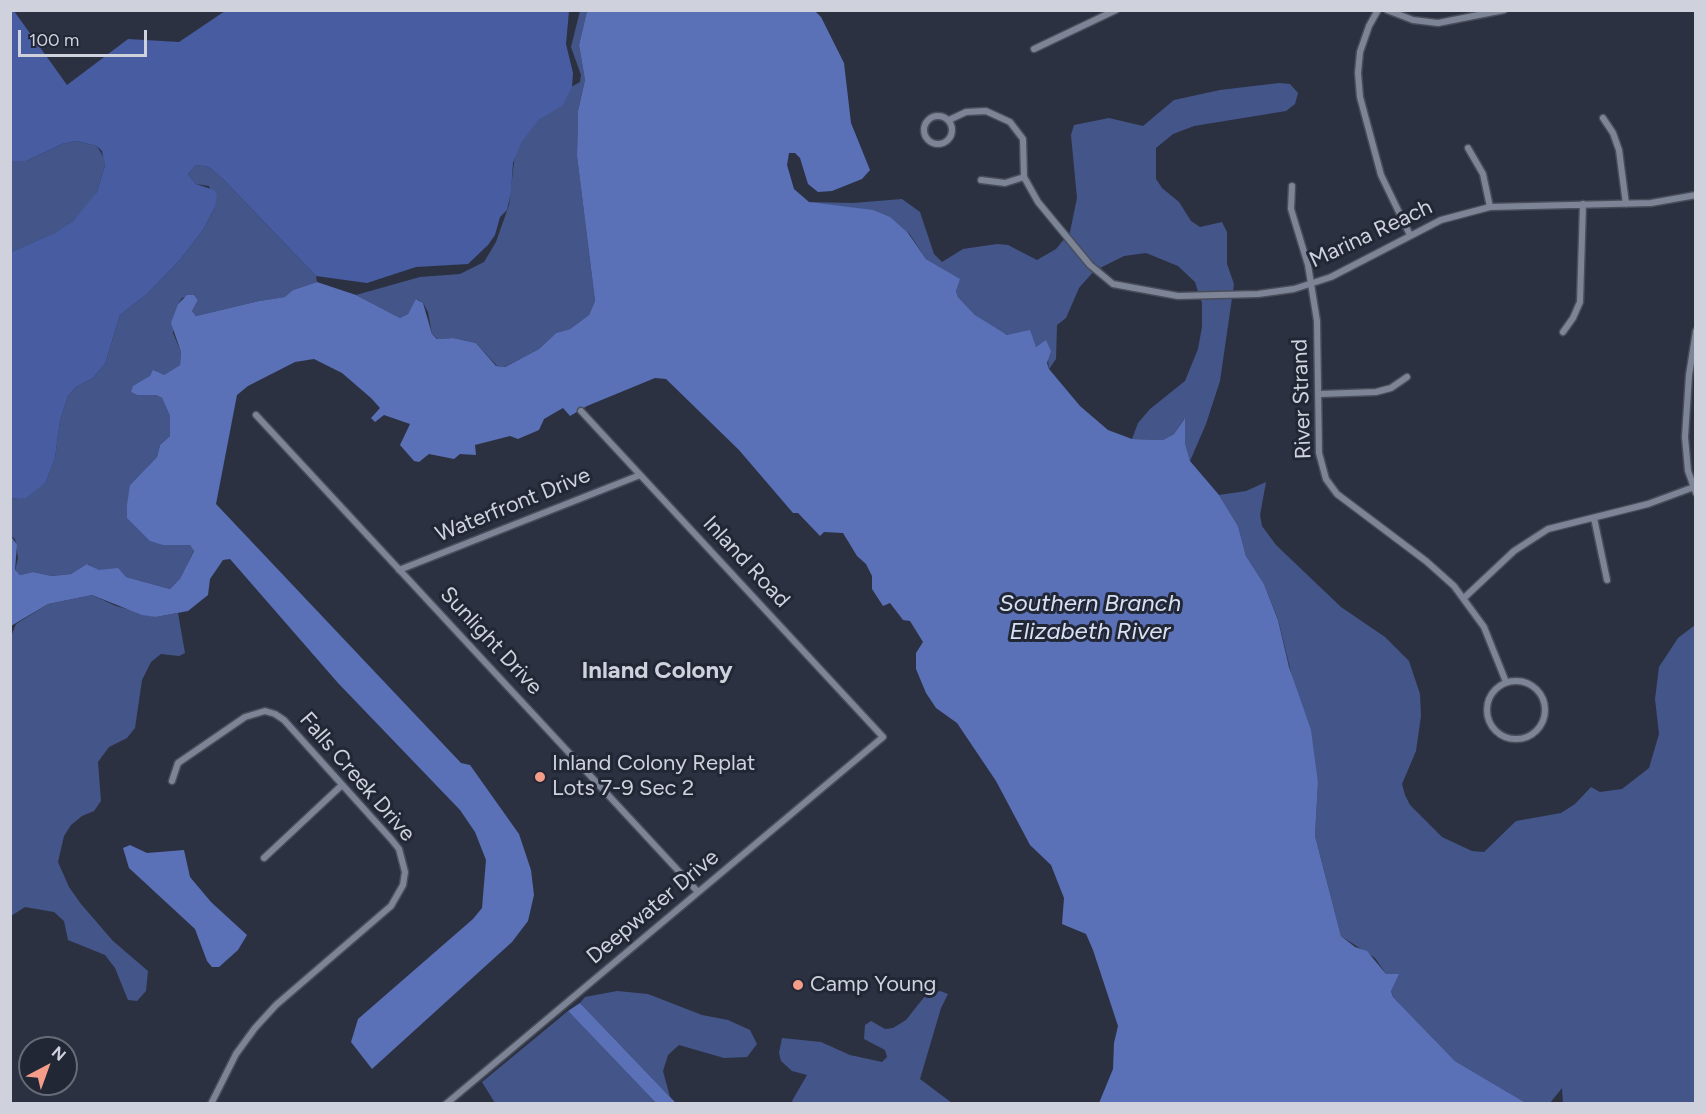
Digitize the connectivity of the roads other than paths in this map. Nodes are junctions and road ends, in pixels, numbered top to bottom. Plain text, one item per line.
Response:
1 (1116, 10) edge
2 (1378, 10) edge
3 (1387, 10) edge
4 (1504, 10) edge
5 (1034, 49) dead end
6 (1603, 118) dead end
7 (949, 120) junction
8 (1468, 148) dead end
9 (1024, 177) junction
10 (981, 180) dead end
11 (1292, 186) dead end
12 (1695, 195) edge
13 (1583, 204) junction
14 (1626, 204) junction
15 (1490, 207) junction
16 (1410, 235) junction
17 (1312, 283) junction
18 (1695, 331) edge
19 (1563, 332) dead end
20 (1407, 377) dead end
21 (1320, 394) junction
22 (581, 411) dead end
23 (256, 415) dead end
24 (640, 475) junction
25 (1695, 490) edge
26 (1594, 518) junction
27 (399, 570) junction
28 (1607, 580) dead end
29 (1464, 598) junction
30 (1506, 682) junction
31 (883, 737) joint
32 (172, 781) dead end
33 (342, 785) junction
34 (264, 858) dead end
35 (698, 892) junction
36 (211, 1104) edge
37 (446, 1104) edge

1 - 5 street
2 - 16 street
3 - 4 street
6 - 14 street
7 - 7 street
7 - 9 street
8 - 15 street
9 - 10 street
9 - 17 street, Marina Reach
11 - 17 street, River Strand
12 - 14 street, Marina Reach
13 - 14 street, Marina Reach
13 - 15 street, Marina Reach
13 - 19 street
15 - 16 street, Marina Reach
16 - 17 street, Marina Reach
17 - 21 street, River Strand
18 - 25 street
20 - 21 street
21 - 29 street, River Strand
22 - 24 street, Inland Road
23 - 27 street, Sunlight Drive
24 - 27 street, Waterfront Drive
24 - 31 street, Inland Road
25 - 26 street
26 - 28 street
26 - 29 street
27 - 35 street, Sunlight Drive
29 - 30 street, River Strand
30 - 30 street
31 - 35 street, Deepwater Drive
32 - 33 street, Falls Creek Drive
33 - 34 street
33 - 36 street, Falls Creek Drive
35 - 37 street, Deepwater Drive

